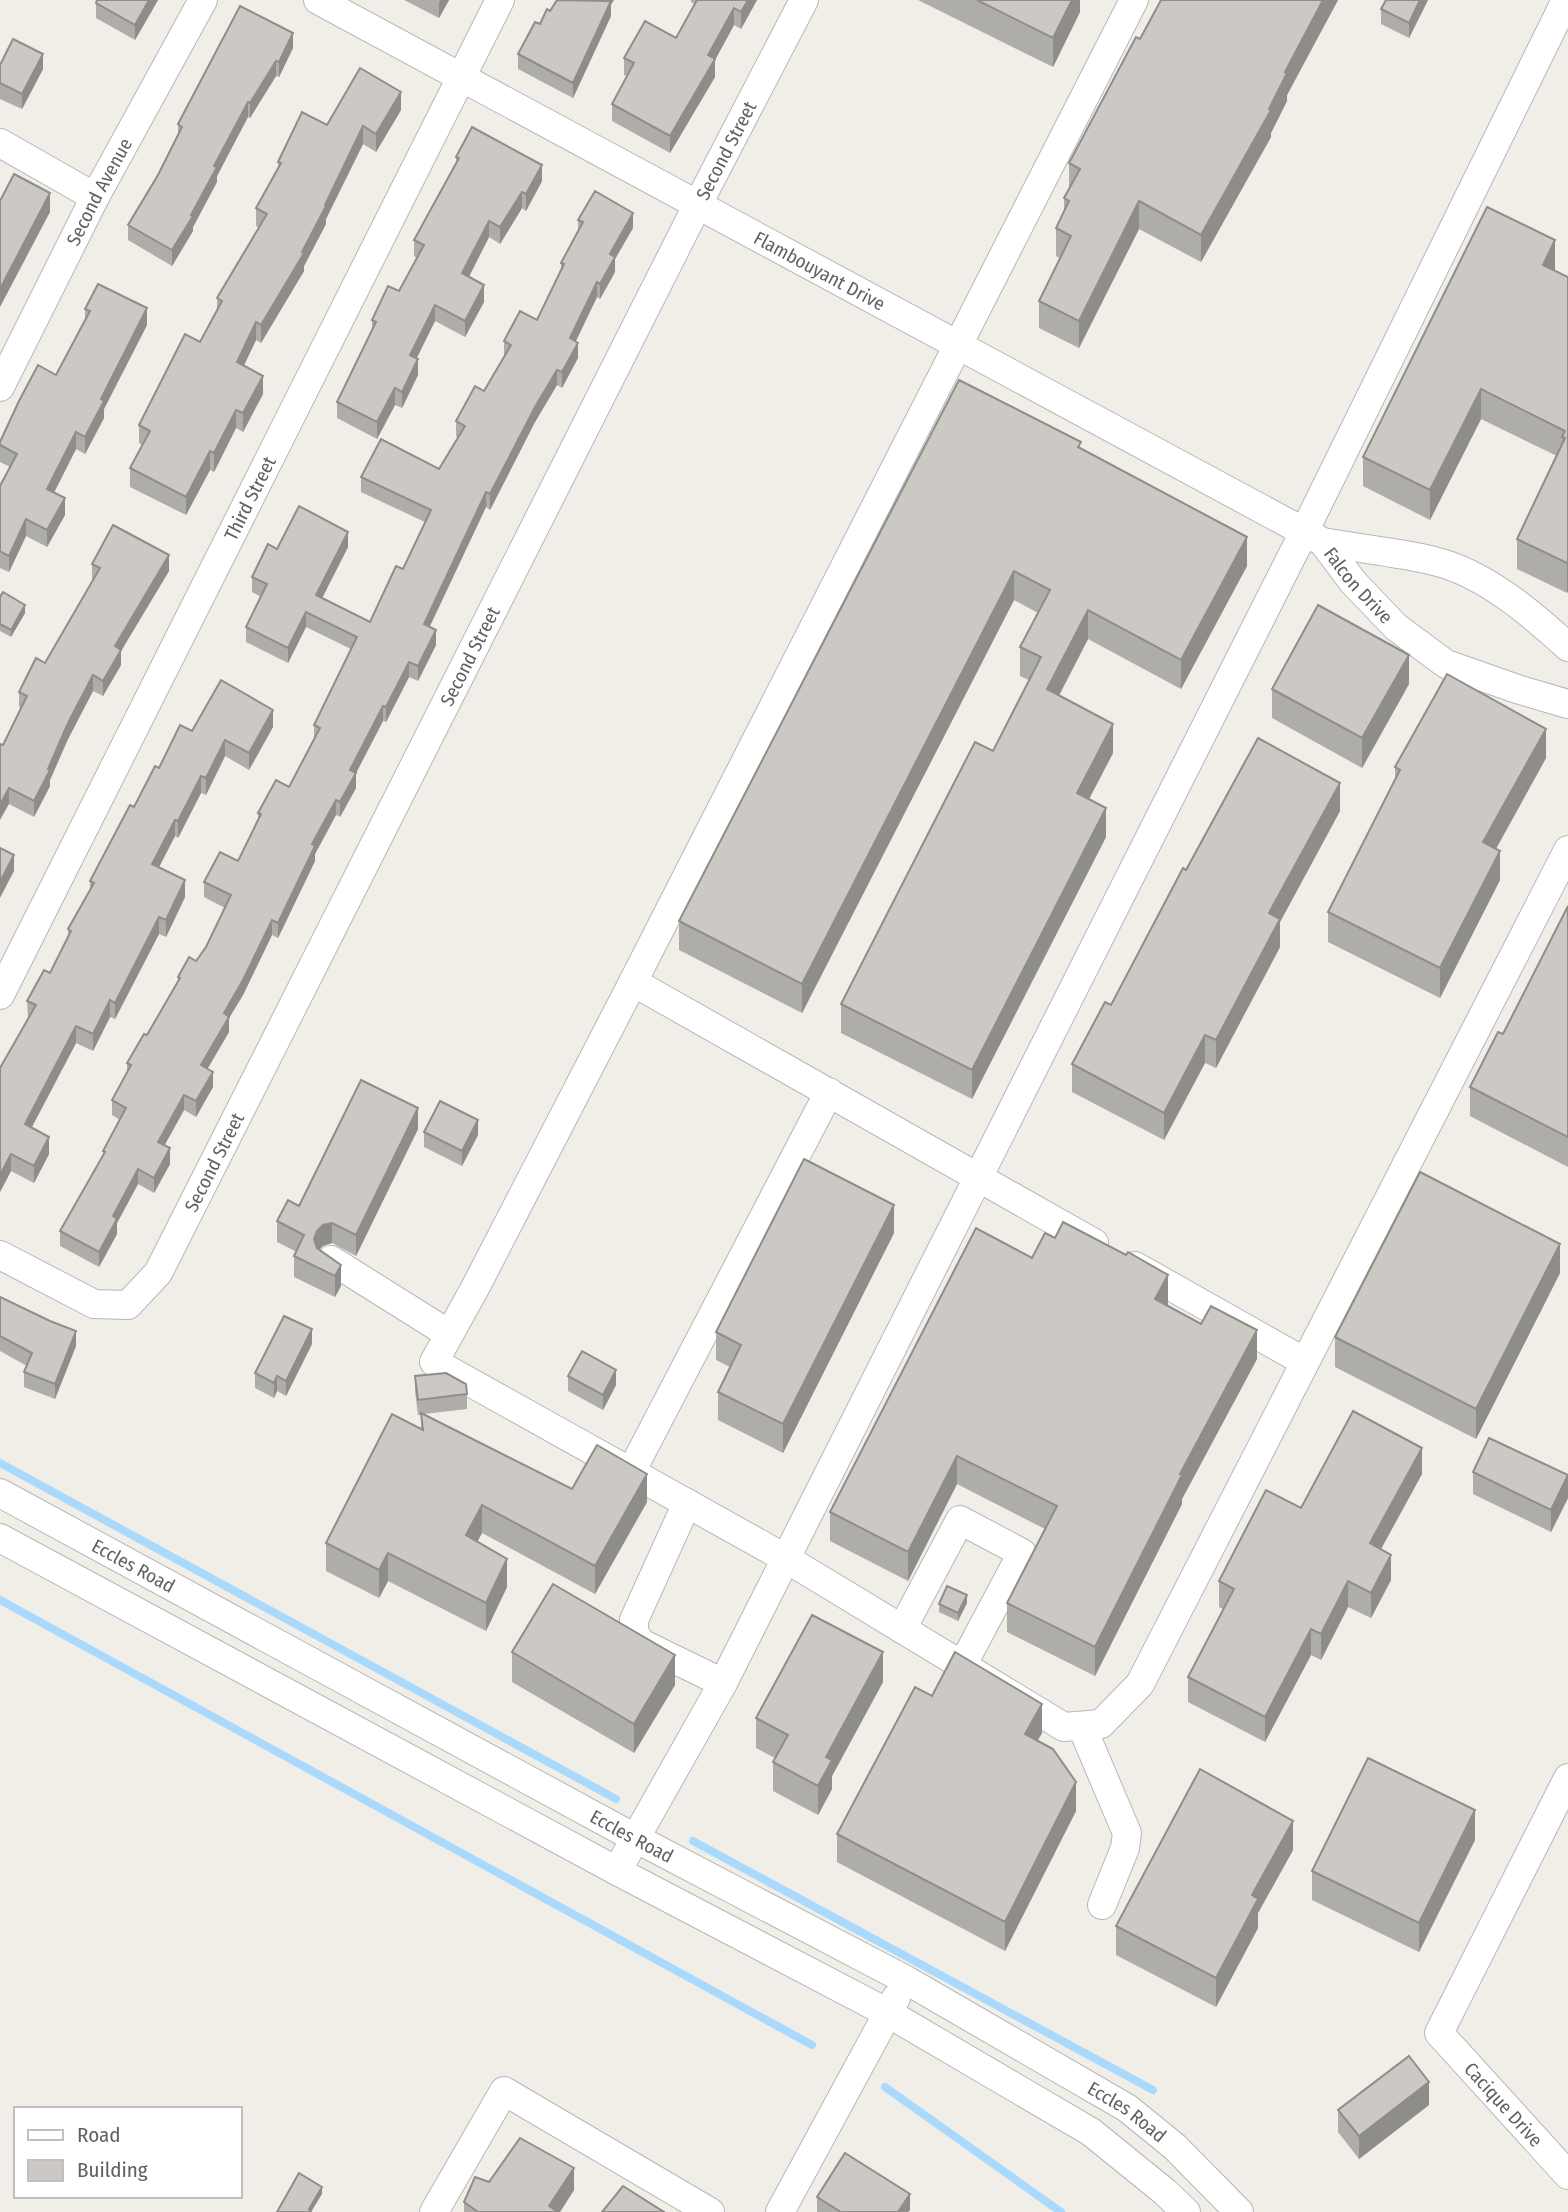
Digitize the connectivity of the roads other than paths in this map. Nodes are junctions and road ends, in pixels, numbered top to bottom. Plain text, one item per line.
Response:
1 (203, 0) edge
2 (318, 0) edge
3 (500, 0) edge
4 (804, 0) edge
5 (1135, 0) edge
6 (1566, 0) edge
7 (461, 76) junction
8 (0, 144) edge
9 (95, 197) junction
10 (698, 204) junction
11 (957, 346) junction
12 (0, 387) edge
13 (1313, 537) junction
14 (1568, 647) edge
15 (1568, 704) edge
16 (1568, 849) edge
17 (633, 982) junction
18 (0, 995) edge
19 (829, 1092) junction
20 (977, 1177) junction
21 (0, 1255) edge
22 (331, 1260) edge
23 (449, 1334) junction
24 (1305, 1362) junction
25 (631, 1472) junction
26 (0, 1493) edge
27 (687, 1503) junction
28 (0, 1538) edge
29 (785, 1558) junction
30 (902, 1629) junction
31 (963, 1664) junction
32 (723, 1683) junction
33 (1082, 1727) junction
34 (1568, 1778) edge
35 (635, 1838) junction
36 (617, 1871) junction
37 (1102, 1905) dead end
38 (906, 1980) junction
39 (888, 2013) junction
40 (1568, 2175) edge
41 (434, 2212) edge
42 (710, 2212) edge
43 (780, 2212) edge
44 (1186, 2212) edge
45 (1239, 2212) edge

1 - 9 street, Second Avenue
2 - 7 street, Flambouyant Drive
3 - 7 street, Third Street
4 - 10 street, Second Street
5 - 11 street
6 - 13 street
7 - 10 street, Flambouyant Drive
7 - 18 street, Third Street
8 - 9 street
9 - 12 street, Second Avenue
10 - 11 street, Flambouyant Drive
10 - 21 street, Second Street
11 - 13 street, Flambouyant Drive
11 - 17 street
13 - 14 street, Falcon Drive
13 - 15 street, Falcon Drive
13 - 20 street
16 - 24 street
17 - 19 street
17 - 23 street
19 - 20 street
19 - 25 street
20 - 24 street
20 - 29 street
22 - 23 street
23 - 25 street
24 - 33 street
25 - 27 street
26 - 35 street, Eccles Road
27 - 29 street
27 - 32 street
28 - 36 street, Eccles Road
29 - 30 street
29 - 32 street
30 - 31 street
30 - 31 street
31 - 33 street
32 - 35 street
33 - 37 street
34 - 40 street, Cacique Drive
35 - 36 street
35 - 38 street, Eccles Road
36 - 39 street, Eccles Road
38 - 39 street
38 - 45 street, Eccles Road
39 - 43 street
39 - 44 street, Eccles Road
41 - 42 street

